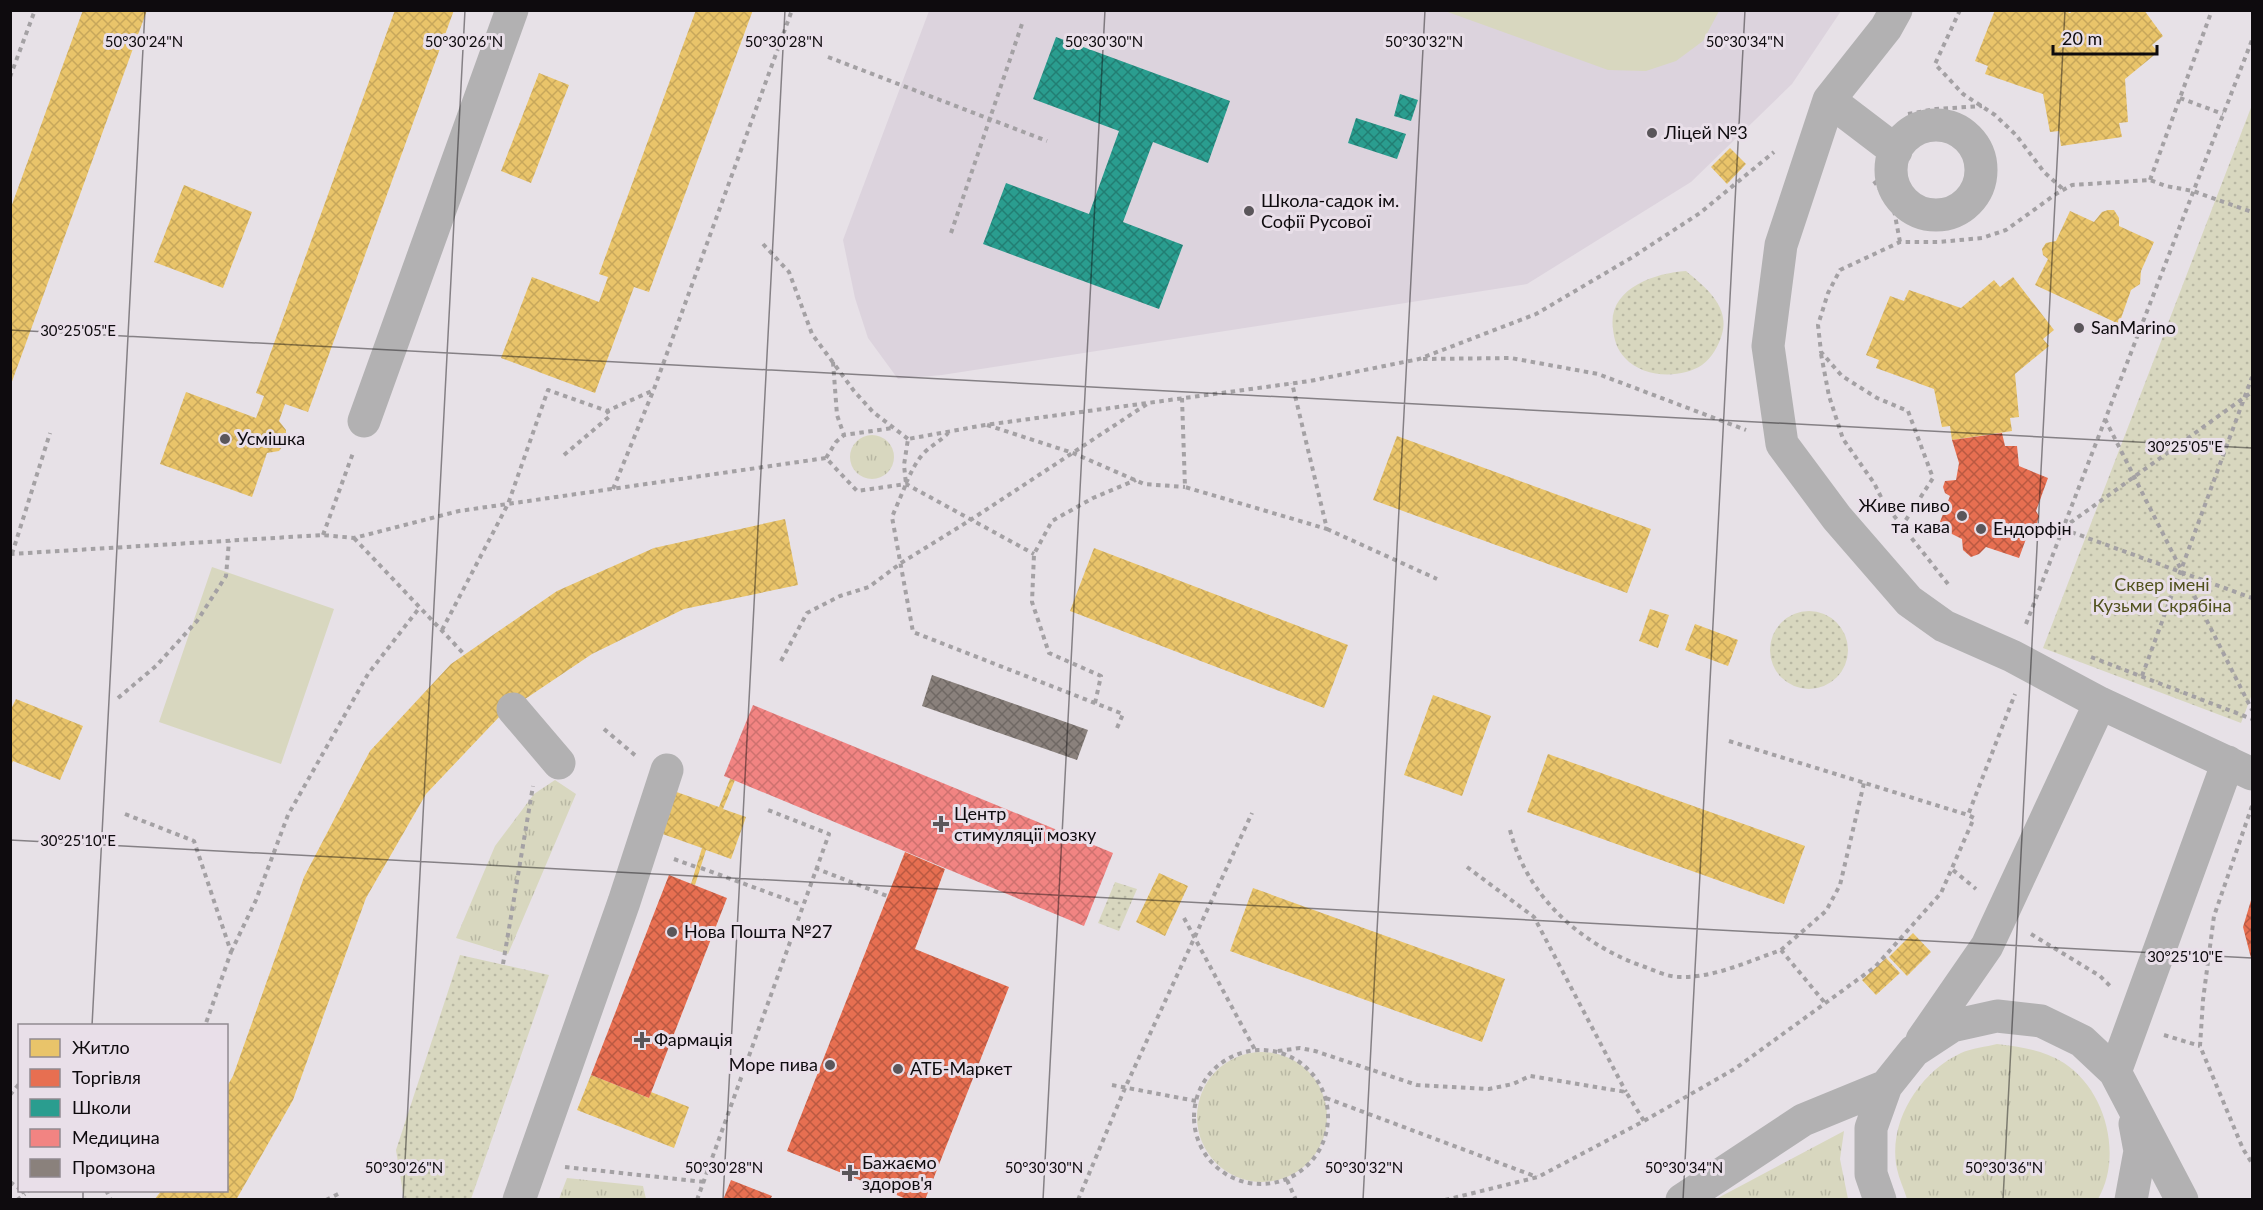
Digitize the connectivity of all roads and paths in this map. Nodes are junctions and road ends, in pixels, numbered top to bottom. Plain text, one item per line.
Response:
1 (34, 10) edge
2 (512, 10) edge
3 (792, 10) edge
4 (1896, 10) edge
5 (1960, 10) edge
6 (2212, 10) edge
7 (1023, 21) dead end
8 (2253, 40) edge
9 (828, 57) dead end
10 (10, 77) edge
11 (2180, 98) junction
12 (1829, 100) junction
13 (1982, 106) junction
14 (1908, 114) dead end
15 (2223, 114) junction
16 (990, 119) junction
17 (1047, 141) dead end
18 (1782, 146) dead end
19 (1896, 151) dead end
20 (2150, 180) junction
21 (1875, 181) dead end
22 (2064, 190) junction
23 (2193, 191) junction
24 (2253, 212) edge
25 (951, 232) dead end
26 (1900, 242) junction
27 (763, 244) dead end
28 (1821, 352) junction
29 (1419, 359) junction
30 (832, 361) junction
31 (2253, 377) edge
32 (1292, 383) junction
33 (654, 389) junction
34 (2253, 392) edge
35 (1182, 398) junction
36 (2245, 398) junction
37 (1148, 403) junction
38 (607, 411) junction
39 (2104, 419) junction
40 (364, 421) joint
41 (985, 425) junction
42 (894, 428) junction
43 (950, 431) junction
44 (50, 433) dead end
45 (844, 435) junction
46 (908, 439) junction
47 (1782, 444) junction
48 (1073, 453) junction
49 (564, 455) dead end
50 (826, 458) junction
51 (2133, 478) junction
52 (1136, 480) junction
53 (906, 484) junction
54 (1185, 487) junction
55 (613, 489) junction
56 (508, 504) junction
57 (972, 519) junction
58 (1902, 526) junction
59 (1327, 529) junction
60 (2062, 529) junction
61 (323, 535) junction
62 (354, 538) junction
63 (229, 541) junction
64 (11, 554) edge
65 (1034, 554) junction
66 (901, 564) junction
67 (2181, 572) junction
68 (1437, 579) dead end
69 (1949, 585) dead end
70 (2253, 598) edge
71 (420, 607) junction
72 (442, 630) junction
73 (464, 654) dead end
74 (2012, 656) junction
75 (2088, 656) dead end
76 (781, 661) dead end
77 (2142, 676) junction
78 (118, 698) dead end
79 (1095, 703) junction
80 (2100, 703) junction
81 (513, 708) dead end
82 (2253, 710) edge
83 (2253, 719) edge
84 (1117, 728) dead end
85 (604, 729) dead end
86 (1729, 741) dead end
87 (2240, 768) edge
88 (667, 770) joint
89 (547, 772) joint
90 (1864, 783) junction
91 (2253, 806) edge
92 (768, 810) dead end
93 (1252, 813) dead end
94 (126, 814) dead end
95 (1968, 815) junction
96 (1510, 830) dead end
97 (1467, 867) dead end
98 (700, 868) dead end
99 (815, 868) junction
100 (1953, 870) junction
101 (887, 896) dead end
102 (802, 905) junction
103 (2003, 912) junction
104 (1184, 918) dead end
105 (1195, 938) junction
106 (1781, 950) junction
107 (231, 952) junction
108 (503, 964) dead end
109 (1825, 1003) junction
110 (2137, 1012) junction
111 (206, 1024) edge
112 (2200, 1046) junction
113 (1255, 1050) junction
114 (1278, 1051) junction
115 (1914, 1051) junction
116 (2115, 1072) junction
117 (1112, 1085) dead end
118 (1886, 1086) junction
119 (1125, 1088) junction
120 (1626, 1092) junction
121 (1326, 1098) junction
122 (1196, 1101) junction
123 (2132, 1107) junction
124 (1644, 1121) junction
125 (2253, 1163) edge
126 (531, 1164) junction
127 (1538, 1177) junction
128 (1287, 1180) junction
129 (705, 1182) junction
130 (342, 1192) dead end
131 (326, 1200) edge
132 (519, 1200) edge
133 (697, 1200) edge
134 (1078, 1200) edge
135 (1296, 1200) edge
136 (1445, 1200) edge
137 (1682, 1200) edge
138 (1880, 1200) edge
139 (2131, 1200) edge
140 (2182, 1200) edge

1 - 10 path
2 - 40 street
3 - 33 path
4 - 12 street
5 - 13 path
6 - 11 path
7 - 16 path
8 - 15 path
9 - 16 path
11 - 15 path
11 - 20 path
12 - 19 street
12 - 47 street
13 - 14 path
13 - 22 path
15 - 23 path
16 - 17 path
16 - 25 path
18 - 29 path
20 - 22 path
20 - 23 path
21 - 26 path
22 - 26 path
23 - 24 path
23 - 39 path
26 - 28 path
27 - 30 path
28 - 58 path
28 - 58 path
29 - 32 path
29 - 47 path
30 - 42 path
30 - 45 path
31 - 36 path
32 - 35 path
32 - 59 path
33 - 38 path
33 - 55 path
34 - 36 path
35 - 37 path
35 - 54 path
36 - 51 path
36 - 67 path
37 - 41 path
37 - 48 path
38 - 49 path
38 - 56 path
39 - 51 path
39 - 60 path
40 - 61 path
41 - 43 path
41 - 48 path
42 - 45 path
42 - 46 path
43 - 46 path
43 - 53 path
44 - 64 path
45 - 50 path
46 - 53 path
47 - 74 street
48 - 52 path
48 - 57 path
50 - 53 path
50 - 55 path
51 - 60 path
51 - 67 path
52 - 54 path
52 - 65 path
53 - 57 path
53 - 66 path
54 - 59 path
55 - 56 path
56 - 62 path
56 - 72 path
57 - 65 path
57 - 66 path
58 - 69 path
59 - 68 path
60 - 67 path
60 - 74 path
61 - 62 path
61 - 63 path
62 - 71 path
63 - 64 path
63 - 78 path
65 - 79 path
66 - 76 path
66 - 79 path
67 - 70 path
67 - 77 path
67 - 82 path
71 - 72 path
71 - 107 path
72 - 73 path
74 - 80 street
74 - 95 path
75 - 77 path
77 - 83 path
79 - 84 path
80 - 87 street
80 - 103 street
81 - 89 street
85 - 88 path
86 - 90 path
87 - 110 street
88 - 126 street
89 - 108 path
90 - 95 path
90 - 106 path
91 - 112 path
92 - 99 path
93 - 105 path
94 - 107 path
95 - 100 path
96 - 106 path
97 - 120 path
98 - 102 path
99 - 101 path
99 - 102 path
100 - 103 path
100 - 109 path
102 - 129 path
103 - 110 path
103 - 115 street
104 - 105 path
105 - 113 path
105 - 119 path
106 - 109 path
107 - 111 path
109 - 124 path
110 - 112 path
110 - 116 street
112 - 125 path
113 - 114 path
113 - 122 path
114 - 120 path
114 - 121 path
115 - 116 street
115 - 118 street
116 - 123 street
117 - 119 path
118 - 137 street
118 - 138 street
119 - 122 path
119 - 134 path
120 - 124 path
121 - 127 path
121 - 128 path
122 - 128 path
123 - 139 street
123 - 140 street
124 - 127 path
126 - 129 path
126 - 132 street
127 - 136 path
128 - 135 path
129 - 133 path
130 - 131 path

